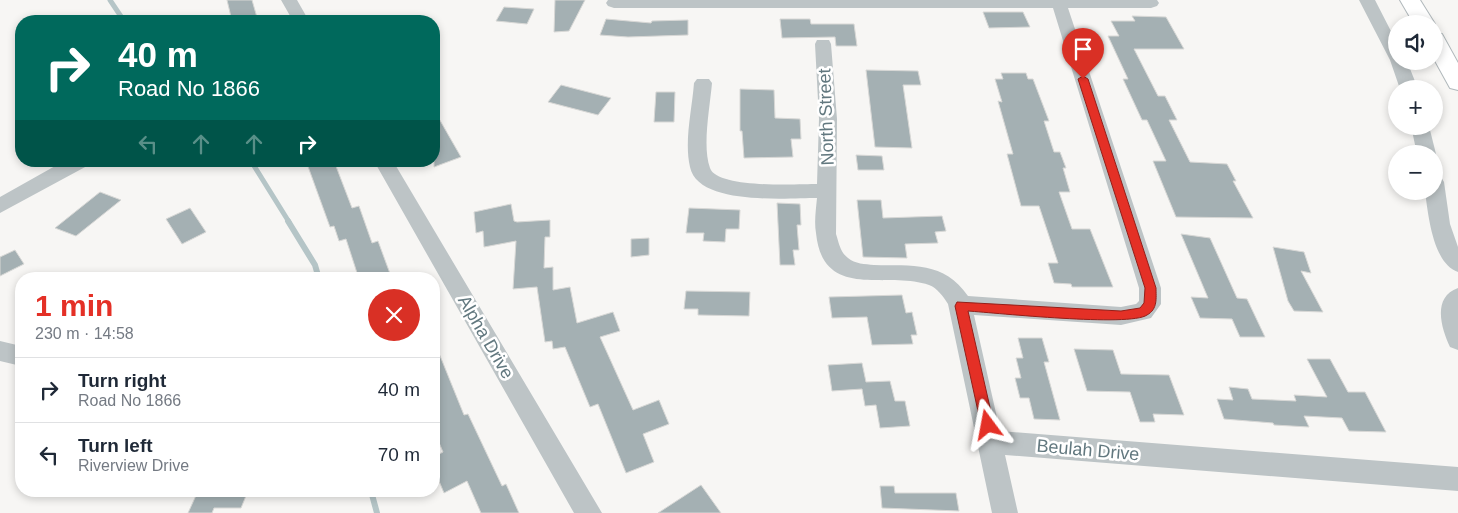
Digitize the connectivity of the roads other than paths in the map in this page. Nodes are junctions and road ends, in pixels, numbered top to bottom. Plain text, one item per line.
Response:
1 (289, 0) edge
2 (1367, 0) edge
3 (1410, 0) edge
4 (614, 2) dead end
5 (1059, 3) junction
6 (1151, 3) dead end
7 (298, 15) edge
8 (1419, 15) edge
9 (1388, 41) edge
10 (823, 44) dead end
11 (1443, 55) edge
12 (1458, 82) edge
13 (703, 83) dead end
14 (69, 167) edge
15 (386, 167) edge
16 (827, 191) junction
17 (1436, 200) edge
18 (0, 206) edge
19 (1458, 264) edge
20 (1458, 297) edge
21 (961, 306) junction
22 (1458, 340) edge
23 (0, 351) edge
24 (15, 355) edge
25 (992, 442) junction
26 (1458, 479) edge
27 (590, 513) edge
28 (1005, 513) edge

1 - 7 street
2 - 9 street
3 - 8 main road
4 - 5 street
5 - 6 street
5 - 21 street
10 - 16 street, North Street
11 - 12 main road
13 - 16 street
14 - 18 street
15 - 27 street, Alpha Drive
16 - 21 street
17 - 19 street
20 - 22 street
21 - 25 street
23 - 24 street
25 - 26 street, Beulah Drive
25 - 28 street

